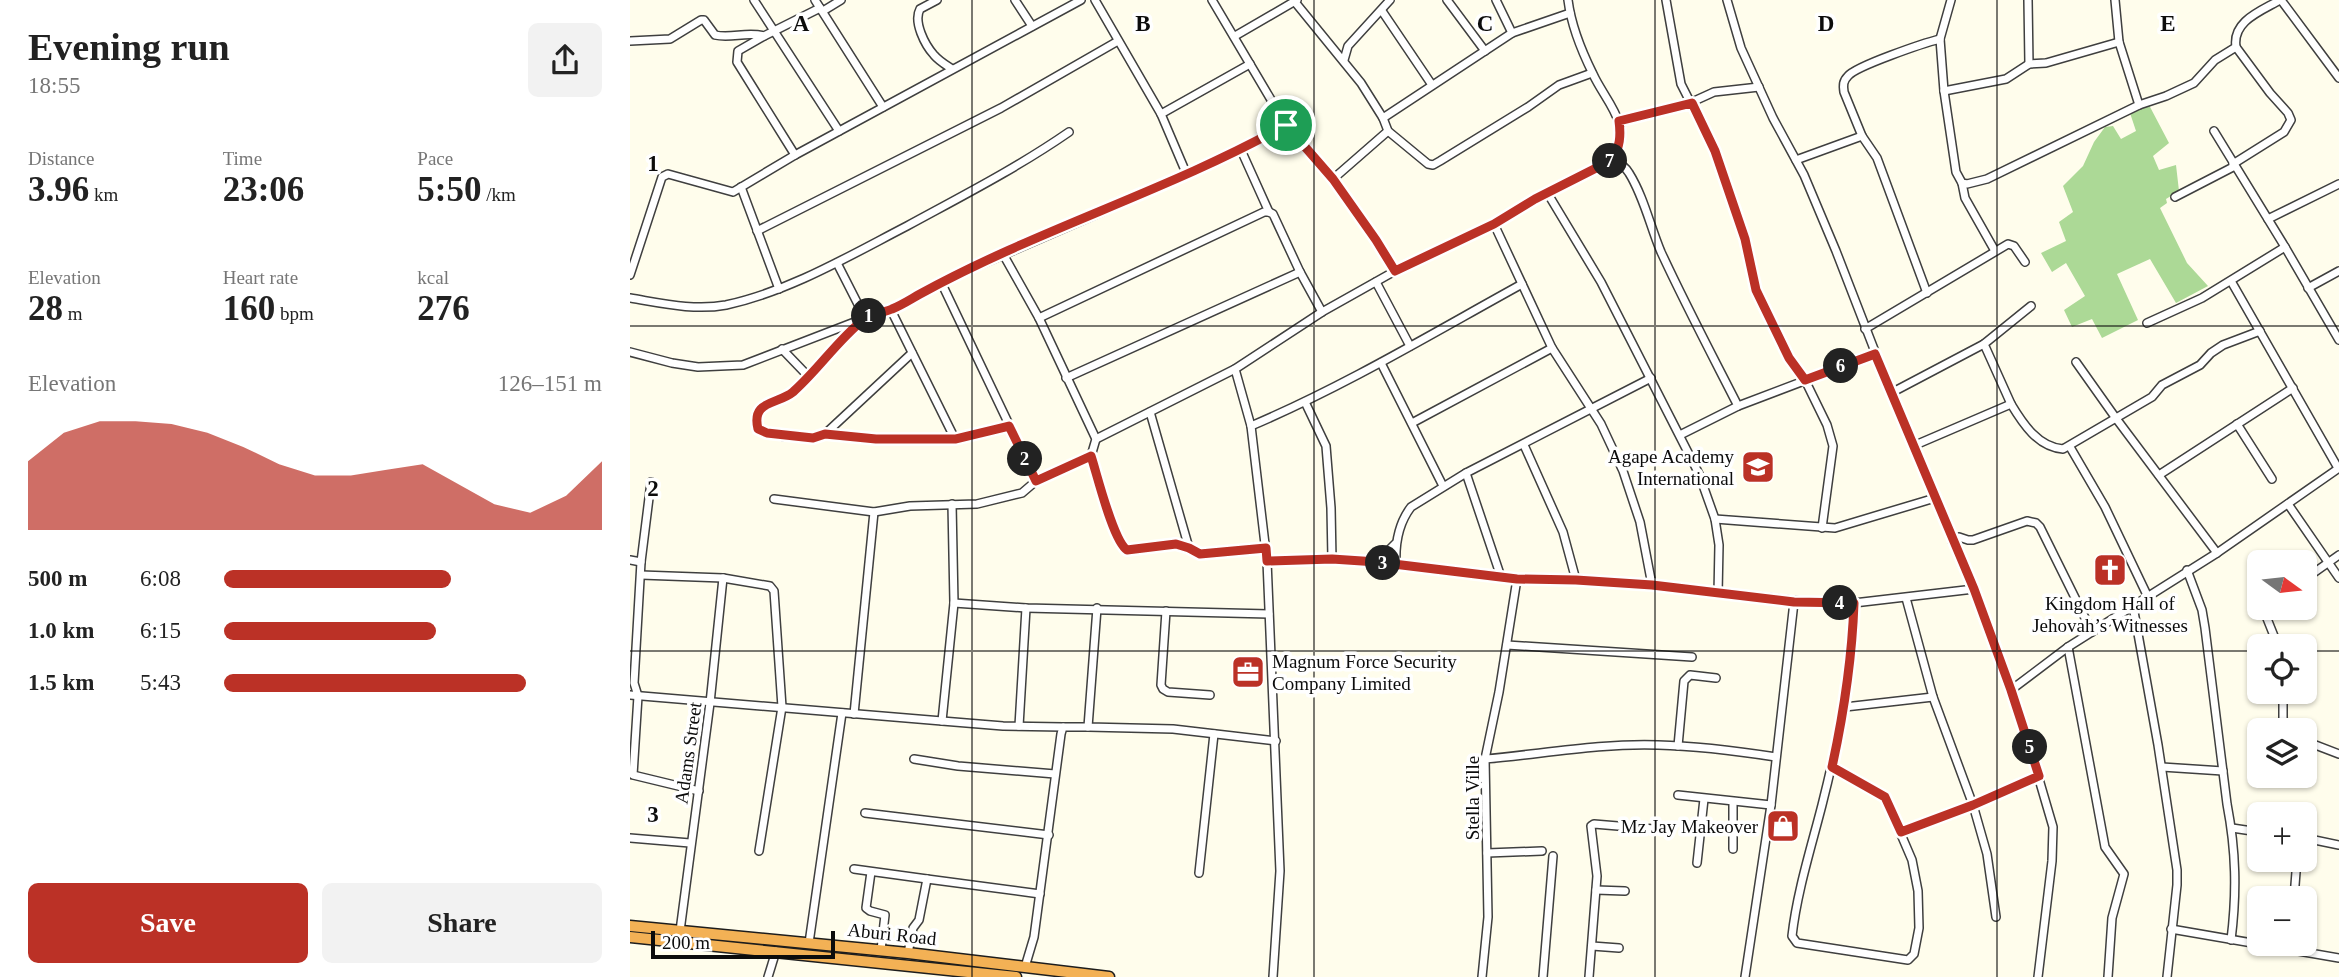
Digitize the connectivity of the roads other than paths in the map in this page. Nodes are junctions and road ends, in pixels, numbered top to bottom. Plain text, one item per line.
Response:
1 (754, 0) edge
2 (815, 0) edge
3 (841, 0) edge
4 (937, 0) edge
5 (1015, 0) edge
6 (1080, 0) edge
7 (1095, 0) edge
8 (1212, 0) edge
9 (1390, 0) edge
10 (1447, 0) edge
11 (1496, 0) edge
12 (1568, 0) edge
13 (1666, 0) edge
14 (1727, 0) edge
15 (1951, 0) edge
16 (2028, 0) edge
17 (2115, 0) edge
18 (2281, 0) edge
19 (1296, 1) edge
20 (822, 9) junction
21 (1382, 11) junction
22 (1570, 13) junction
23 (1032, 26) junction
24 (775, 31) junction
25 (1512, 33) junction
26 (764, 36) junction
27 (1235, 36) junction
28 (1940, 39) junction
29 (630, 41) edge
30 (1118, 41) junction
31 (2119, 42) junction
32 (2236, 47) junction
33 (1485, 51) junction
34 (1344, 60) junction
35 (1250, 64) junction
36 (2029, 64) junction
37 (952, 69) junction
38 (1592, 73) junction
39 (2339, 78) edge
40 (1432, 85) junction
41 (1759, 87) junction
42 (1944, 91) junction
43 (1692, 103) junction
44 (2139, 105) junction
45 (883, 107) junction
46 (1161, 114) junction
47 (1383, 118) junction
48 (1619, 121) junction
49 (1286, 125) junction
50 (839, 131) junction
51 (1388, 131) junction
52 (2214, 131) dead end
53 (1069, 132) dead end
54 (1862, 136) junction
55 (1241, 150) junction
56 (795, 155) junction
57 (1612, 160) junction
58 (1796, 160) junction
59 (2234, 165) junction
60 (1187, 175) junction
61 (1333, 179) junction
62 (1962, 183) junction
63 (2339, 184) edge
64 (741, 187) junction
65 (1548, 194) junction
66 (2175, 197) dead end
67 (1269, 212) junction
68 (2268, 219) junction
69 (1494, 224) junction
70 (757, 231) junction
71 (2286, 247) junction
72 (1995, 251) junction
73 (1003, 254) junction
74 (2025, 262) dead end
75 (837, 263) junction
76 (1395, 271) junction
77 (2339, 271) edge
78 (1300, 272) junction
79 (630, 275) edge
80 (2231, 281) junction
81 (941, 282) junction
82 (1376, 282) junction
83 (1522, 284) junction
84 (2308, 288) junction
85 (779, 289) junction
86 (1927, 293) junction
87 (630, 298) edge
88 (2031, 306) dead end
89 (891, 310) junction
90 (1322, 312) junction
91 (865, 318) junction
92 (1039, 318) junction
93 (2147, 323) dead end
94 (1865, 329) junction
95 (2260, 331) junction
96 (2339, 340) edge
97 (1984, 344) junction
98 (1410, 346) junction
99 (1552, 348) junction
100 (782, 349) junction
101 (630, 352) edge
102 (912, 353) junction
103 (1875, 354) junction
104 (2076, 362) dead end
105 (1381, 363) junction
106 (1235, 369) junction
107 (808, 376) junction
108 (1066, 378) junction
109 (1651, 378) junction
110 (1805, 380) junction
111 (2293, 388) junction
112 (1891, 393) junction
113 (1305, 402) junction
114 (2011, 404) junction
115 (1738, 406) junction
116 (1589, 408) junction
117 (1150, 412) junction
118 (2115, 417) junction
119 (1412, 423) junction
120 (2237, 424) junction
121 (1009, 426) junction
122 (1251, 426) junction
123 (825, 434) junction
124 (1680, 435) junction
125 (955, 439) junction
126 (1096, 439) junction
127 (1524, 444) junction
128 (1913, 446) junction
129 (2070, 447) junction
130 (1091, 456) junction
131 (2339, 468) edge
132 (1466, 473) junction
133 (2160, 475) junction
134 (2272, 479) dead end
135 (1036, 481) junction
136 (651, 482) dead end
137 (1443, 486) junction
138 (1935, 498) junction
139 (774, 499) dead end
140 (953, 504) junction
141 (2288, 504) junction
142 (874, 512) junction
143 (1716, 519) junction
144 (1822, 528) junction
145 (1952, 541) junction
146 (1395, 544) junction
147 (1189, 548) junction
148 (1266, 548) junction
149 (2217, 553) junction
150 (2339, 555) edge
151 (1332, 559) junction
152 (630, 560) edge
153 (1267, 561) junction
154 (641, 562) junction
155 (1377, 562) junction
156 (1396, 564) junction
157 (2328, 564) junction
158 (2187, 570) junction
159 (2317, 571) edge
160 (641, 575) junction
161 (1501, 577) junction
162 (723, 578) junction
163 (2339, 578) edge
164 (1517, 579) junction
165 (1576, 580) junction
166 (1652, 585) junction
167 (1974, 589) junction
168 (1718, 594) junction
169 (2147, 596) junction
170 (1906, 598) junction
171 (1794, 602) junction
172 (954, 603) junction
173 (1854, 603) junction
174 (2133, 606) junction
175 (1026, 608) junction
176 (1097, 608) junction
177 (1166, 611) junction
178 (1269, 614) junction
179 (2092, 632) junction
180 (1507, 645) junction
181 (2068, 647) junction
182 (1692, 657) dead end
183 (1716, 678) dead end
184 (2011, 690) junction
185 (634, 695) edge
186 (1210, 695) dead end
187 (1933, 697) junction
188 (710, 703) junction
189 (782, 707) junction
190 (1845, 707) junction
191 (842, 713) junction
192 (854, 714) junction
193 (942, 721) junction
194 (1019, 726) junction
195 (1063, 727) junction
196 (1088, 727) junction
197 (1214, 734) junction
198 (1276, 741) junction
199 (1678, 746) junction
200 (2317, 746) edge
201 (2339, 754) edge
202 (1776, 757) junction
203 (914, 759) dead end
204 (1485, 759) junction
205 (1832, 767) junction
206 (2162, 767) junction
207 (2223, 771) junction
208 (632, 774) edge
209 (1055, 774) junction
210 (2039, 776) junction
211 (699, 791) junction
212 (1678, 795) dead end
213 (1704, 799) junction
214 (1733, 802) junction
215 (1771, 805) junction
216 (1973, 805) junction
217 (865, 813) dead end
218 (2232, 828) junction
219 (1665, 830) dead end
220 (2247, 830) edge
221 (1901, 832) junction
222 (1049, 835) junction
223 (630, 838) edge
224 (2317, 840) edge
225 (690, 843) junction
226 (2339, 845) edge
227 (1733, 849) dead end
228 (1542, 850) dead end
229 (760, 851) dead end
230 (1488, 853) junction
231 (1553, 856) dead end
232 (1697, 863) dead end
233 (854, 869) dead end
234 (871, 872) junction
235 (1199, 873) dead end
236 (927, 879) junction
237 (1596, 890) junction
238 (1625, 891) dead end
239 (1040, 894) junction
240 (1996, 917) dead end
241 (630, 926) edge
242 (2171, 929) junction
243 (680, 931) junction
244 (630, 937) edge
245 (2231, 940) junction
246 (2247, 942) edge
247 (809, 943) junction
248 (778, 946) junction
249 (1592, 946) junction
250 (1619, 948) dead end
251 (881, 950) junction
252 (908, 953) junction
253 (2317, 953) edge
254 (2339, 958) edge
255 (1025, 967) junction
256 (768, 977) edge
257 (1016, 977) edge
258 (1109, 977) edge
259 (1273, 977) edge
260 (1482, 977) edge
261 (1543, 977) edge
262 (1589, 977) edge
263 (1745, 977) edge
264 (2038, 977) edge
265 (2108, 977) edge
266 (2167, 977) edge

1 - 24 street
2 - 20 street
3 - 20 street
4 - 37 street
5 - 23 street
6 - 23 street
7 - 30 street
8 - 27 street
9 - 21 street
10 - 33 street
11 - 25 street
12 - 22 street
13 - 43 street
14 - 41 street
15 - 28 street
16 - 36 street
17 - 31 street
18 - 32 street
18 - 39 street
19 - 27 street
19 - 34 street
20 - 24 street
20 - 45 street
21 - 34 street
21 - 40 street
22 - 25 street
22 - 38 street
23 - 37 street
24 - 26 street
24 - 50 street
25 - 33 street
26 - 29 street
26 - 56 street
27 - 35 street
28 - 42 street
28 - 54 street
30 - 46 street
30 - 70 street
31 - 36 street
31 - 44 street
32 - 44 street
32 - 59 street
33 - 40 street
34 - 47 street
35 - 46 street
35 - 49 street
36 - 42 street
37 - 45 street
38 - 48 street
38 - 51 street
40 - 47 street
41 - 43 street
41 - 58 street
42 - 62 street
43 - 48 street
43 - 110 street
44 - 62 street
45 - 50 street
46 - 60 street
47 - 51 street
48 - 57 street
49 - 55 street
49 - 61 street
50 - 56 street
51 - 61 street
52 - 59 street
53 - 75 street
54 - 58 street
54 - 86 street
55 - 60 street
55 - 67 street
56 - 64 street
57 - 65 street
57 - 115 street
58 - 94 street
59 - 66 street
59 - 68 street
60 - 73 street
61 - 76 street
62 - 72 street
63 - 68 street
64 - 70 street
64 - 79 street
65 - 69 street
65 - 109 street
67 - 78 street
67 - 92 street
68 - 71 street
69 - 76 street
69 - 83 street
70 - 85 street
71 - 80 street
71 - 84 street
72 - 74 street
72 - 86 street
73 - 81 street
73 - 92 street
75 - 85 street
75 - 91 street
76 - 82 street
77 - 84 street
78 - 90 street
78 - 108 street
80 - 93 street
80 - 95 street
81 - 89 street
81 - 121 street
82 - 90 street
82 - 98 street
83 - 98 street
83 - 99 street
84 - 96 street
85 - 87 street
86 - 94 street
88 - 97 street
89 - 91 street
89 - 102 street
90 - 106 street
91 - 100 street
91 - 107 street
92 - 108 street
94 - 103 street
95 - 111 street
95 - 118 street
97 - 112 street
97 - 114 street
98 - 105 street
99 - 116 street
99 - 119 street
100 - 101 street
100 - 107 street
102 - 123 street
102 - 125 street
103 - 110 street
103 - 112 street
104 - 118 street
105 - 113 street
105 - 119 street
106 - 117 street
106 - 122 street
107 - 123 street
108 - 126 street
109 - 116 street
109 - 124 street
110 - 115 street
110 - 144 street
111 - 120 street
111 - 131 street
112 - 128 street
113 - 122 street
113 - 151 street
114 - 128 street
114 - 129 street
115 - 124 street
116 - 127 street
116 - 166 street
117 - 126 street
117 - 147 street
118 - 129 street
118 - 133 street
119 - 137 street
120 - 133 street
120 - 134 street
121 - 125 street
121 - 135 street
122 - 148 street
123 - 125 street
124 - 143 street
126 - 130 street
127 - 132 street
127 - 165 street
128 - 138 street
129 - 169 street
130 - 135 street
130 - 147 street
131 - 141 street
132 - 137 street
132 - 161 street
133 - 149 street
135 - 140 street
136 - 154 street
137 - 146 street
138 - 144 street
138 - 145 street
139 - 142 street
140 - 142 street
140 - 172 street
141 - 149 street
141 - 157 street
142 - 192 street
143 - 144 street
143 - 168 street
145 - 167 street
145 - 179 street
146 - 155 street
146 - 156 street
147 - 148 street
148 - 153 street
149 - 158 street
150 - 157 street
151 - 153 street
151 - 155 street
152 - 154 street
153 - 178 street
154 - 160 street
155 - 156 street
156 - 161 street
157 - 159 street
157 - 163 street
158 - 169 street
158 - 207 street
160 - 162 street
160 - 185 street
161 - 164 street
162 - 188 street, Adams Street
162 - 189 street
164 - 165 street
164 - 180 street, Stella Ville
165 - 166 street
166 - 168 street
167 - 170 street
167 - 184 street
168 - 171 street
169 - 174 street
170 - 173 street
170 - 187 street
171 - 173 street
171 - 202 street
172 - 175 street
172 - 193 street
173 - 190 street
174 - 179 street
174 - 206 street
175 - 176 street
175 - 194 street
176 - 177 street
176 - 196 street
177 - 178 street
177 - 186 street
178 - 198 street
179 - 181 street
180 - 182 street
180 - 204 street, Stella Ville
181 - 184 street
181 - 265 street
183 - 199 street
184 - 210 street
185 - 188 street
185 - 208 street
187 - 190 street
187 - 216 street
188 - 189 street
188 - 211 street, Adams Street
189 - 191 street
189 - 229 street
190 - 205 street
191 - 192 street
191 - 247 street
192 - 193 street
193 - 194 street
194 - 195 street
195 - 196 street
195 - 209 street
196 - 197 street
197 - 198 street
197 - 235 street
198 - 259 street
199 - 202 street
199 - 204 street
200 - 201 street
202 - 215 street
203 - 209 street
204 - 230 street, Stella Ville
205 - 221 street
205 - 221 street
206 - 207 street
206 - 242 street
207 - 218 street
208 - 211 street
209 - 222 street
210 - 216 street
210 - 264 street
211 - 225 street, Adams Street
212 - 213 street
213 - 214 street
213 - 232 street
214 - 215 street
214 - 227 street
215 - 263 street
216 - 221 street
216 - 240 street
217 - 222 street
218 - 220 street
218 - 245 street
219 - 237 street
222 - 239 street
223 - 225 street
224 - 226 street
225 - 243 street, Adams Street
228 - 230 street
230 - 260 street, Stella Ville
231 - 261 street
233 - 234 street
234 - 236 street
234 - 251 street
236 - 239 street
236 - 252 street
237 - 238 street
237 - 249 street
239 - 255 street
241 - 243 highway, Aburi Road
242 - 245 street
242 - 266 street
243 - 248 highway, Aburi Road
244 - 248 highway, Aburi Road
245 - 246 street
247 - 248 highway, Aburi Road
247 - 251 highway, Aburi Road
248 - 256 street
248 - 257 highway, Aburi Road
249 - 250 street
249 - 262 street
251 - 252 highway, Aburi Road
252 - 255 highway, Aburi Road
253 - 254 street
255 - 258 highway, Aburi Road

